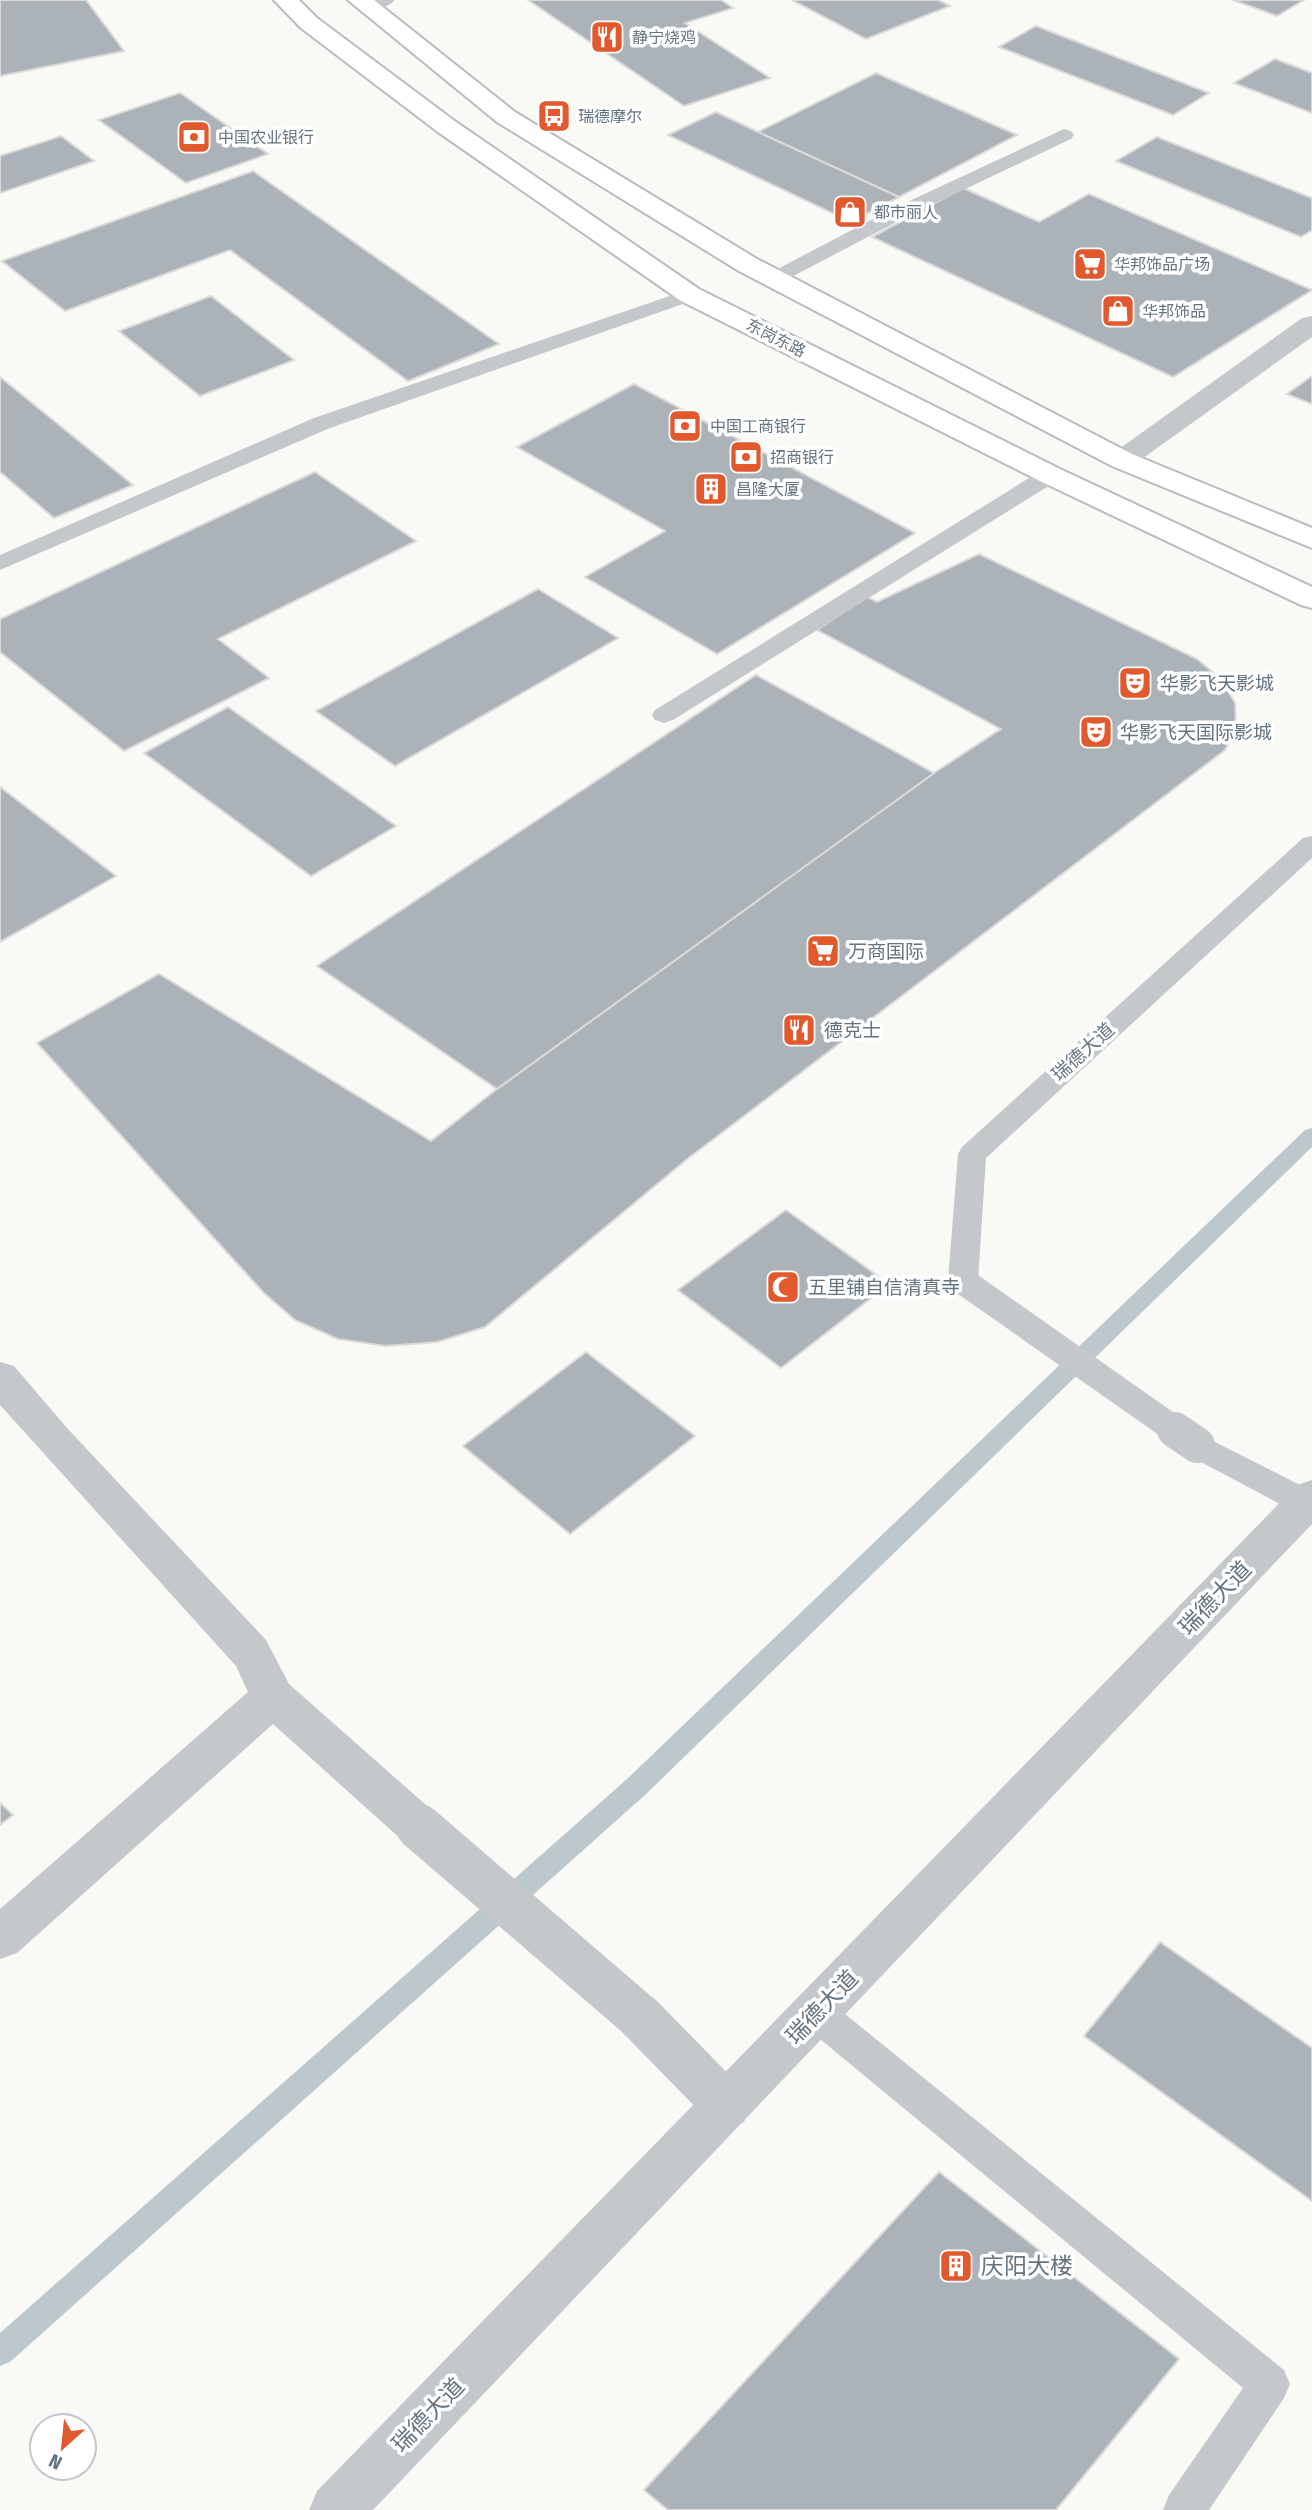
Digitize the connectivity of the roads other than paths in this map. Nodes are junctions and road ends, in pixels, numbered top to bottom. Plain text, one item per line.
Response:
1 (286, 0) edge
2 (371, 2) edge
3 (1064, 135) dead end
4 (773, 279) junction
5 (690, 295) junction
6 (1312, 324) edge
7 (1122, 460) junction
8 (1050, 475) junction
9 (1312, 539) edge
10 (0, 563) edge
11 (1312, 599) edge
12 (664, 715) dead end
13 (1312, 844) edge
14 (0, 1377) edge
15 (1309, 1500) edge
16 (273, 1697) junction
17 (0, 1938) edge
18 (816, 2012) junction
19 (727, 2106) junction
20 (337, 2510) edge
21 (1184, 2510) edge

1 - 5 main road, 东岗东路
2 - 4 main road
3 - 4 lane
4 - 7 main road
5 - 8 main road, 东岗东路
5 - 10 lane
6 - 7 street
7 - 9 main road
8 - 11 main road, 东岗东路
8 - 12 lane
13 - 15 lane, 瑞德大道, bridge
14 - 16 street
15 - 18 street, 瑞德大道
16 - 17 street
16 - 19 street, bridge
18 - 19 street, 瑞德大道
18 - 21 lane
19 - 20 street, 瑞德大道

